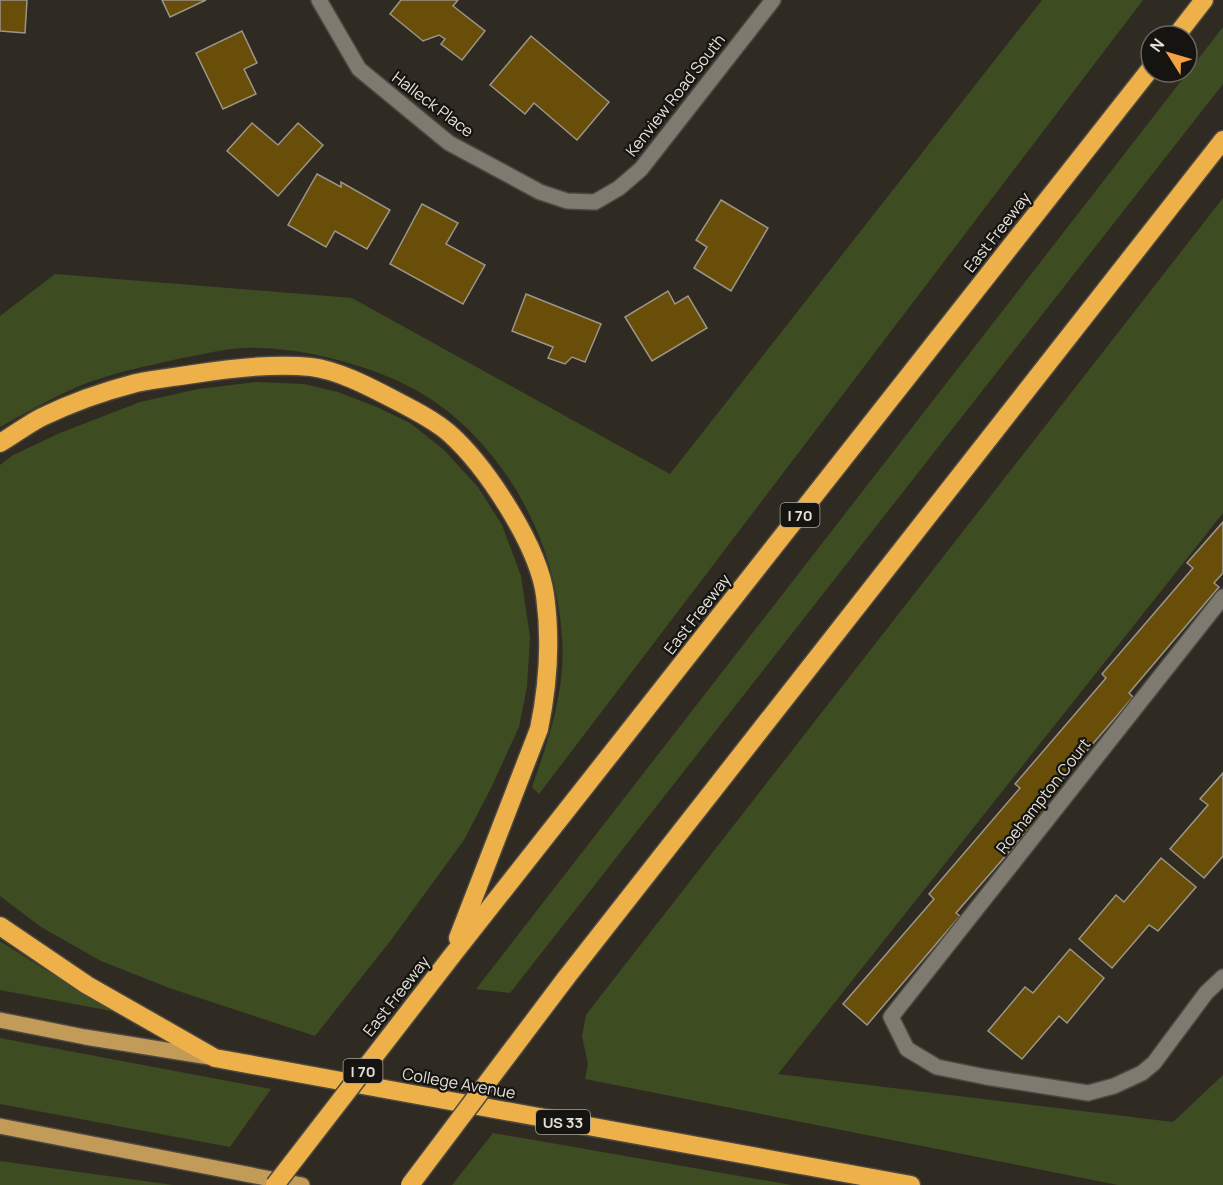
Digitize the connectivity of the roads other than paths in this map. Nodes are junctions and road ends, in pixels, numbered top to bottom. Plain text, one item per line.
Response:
1 (319, 0) edge
2 (773, 0) edge
3 (1204, 0) edge
4 (1185, 24) edge
5 (1139, 83) edge
6 (1223, 140) edge
7 (595, 202) joint
8 (0, 443) edge
9 (1223, 597) edge
10 (0, 926) edge
11 (451, 957) junction
12 (1223, 977) edge
13 (0, 1020) edge
14 (215, 1058) junction
15 (0, 1126) edge
16 (275, 1185) edge
17 (302, 1185) edge
18 (410, 1185) edge
19 (911, 1185) edge

1 - 7 street, Halleck Place
2 - 7 street, Kenview Road South
3 - 4 highway
5 - 11 highway, East Freeway / I 70
6 - 18 highway, bridge
8 - 11 highway
9 - 12 street, Roehampton Court
10 - 14 highway
11 - 16 highway, East Freeway / I 70, bridge
13 - 14 main road, College Avenue / US 33
14 - 19 highway, College Avenue / US 33
15 - 17 main road

